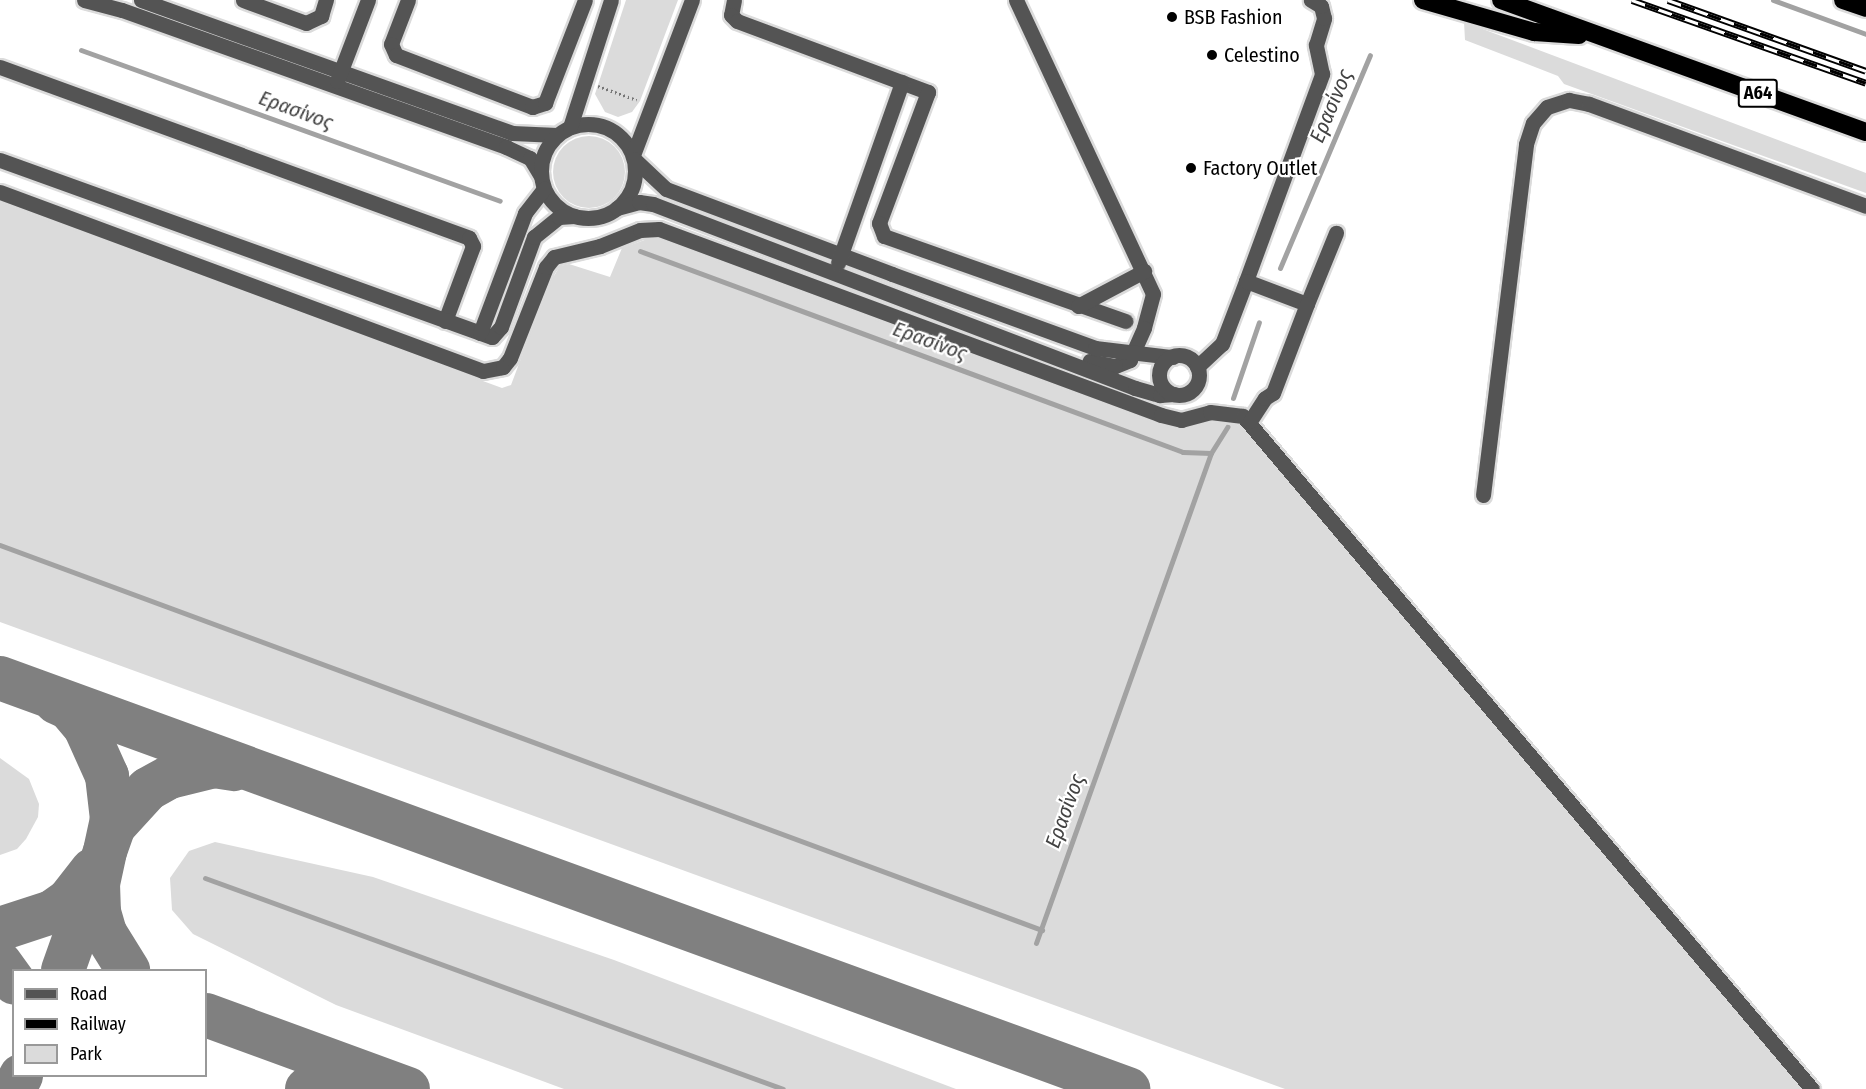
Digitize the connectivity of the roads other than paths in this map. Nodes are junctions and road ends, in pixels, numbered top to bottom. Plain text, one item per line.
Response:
1 (84, 0) edge
2 (141, 0) edge
3 (243, 0) edge
4 (326, 0) edge
5 (368, 0) edge
6 (408, 0) edge
7 (585, 0) edge
8 (611, 0) edge
9 (692, 0) edge
10 (734, 0) edge
11 (1016, 0) edge
12 (1311, 0) edge
13 (1424, 0) edge
14 (1501, 0) edge
15 (1843, 0) edge
16 (1866, 8) edge
17 (1602, 36) junction
18 (0, 67) edge
19 (340, 71) junction
20 (902, 82) junction
21 (335, 88) junction
22 (570, 127) junction
23 (1866, 132) edge
24 (556, 135) junction
25 (633, 157) junction
26 (0, 160) edge
27 (543, 182) junction
28 (0, 192) edge
29 (1866, 206) edge
30 (617, 208) junction
31 (574, 216) junction
32 (1336, 233) dead end
33 (840, 254) junction
34 (1144, 271) junction
35 (835, 274) junction
36 (1246, 281) junction
37 (1307, 304) junction
38 (1078, 306) junction
39 (445, 321) junction
40 (1125, 321) dead end
41 (480, 333) junction
42 (1136, 354) junction
43 (1172, 357) junction
44 (1065, 360) junction
45 (1197, 367) junction
46 (1174, 394) junction
47 (1250, 421) junction
48 (1483, 495) dead end
49 (1812, 1089) edge

1 - 21 street
2 - 19 street
3 - 4 street
5 - 19 street
6 - 7 street
8 - 22 street
9 - 25 street
10 - 20 street
11 - 34 street
12 - 36 street
13 - 17 highway
14 - 17 highway, Α64
15 - 16 highway
17 - 23 highway, Α64
18 - 39 street
19 - 21 street
19 - 24 street
20 - 33 street
20 - 38 street
21 - 27 street
22 - 24 street
22 - 25 street
24 - 27 street
25 - 30 street
25 - 33 street
26 - 39 street
27 - 31 street
27 - 41 street
28 - 47 street
29 - 48 street
30 - 31 street
30 - 35 street
31 - 41 street
32 - 37 street
33 - 35 street
33 - 42 street
34 - 38 street
34 - 42 street
35 - 44 street
36 - 37 street
36 - 45 street
37 - 47 street
38 - 40 street
39 - 41 street
42 - 43 street
42 - 44 street
43 - 45 street
43 - 46 street
44 - 46 street
45 - 46 street
47 - 49 street

